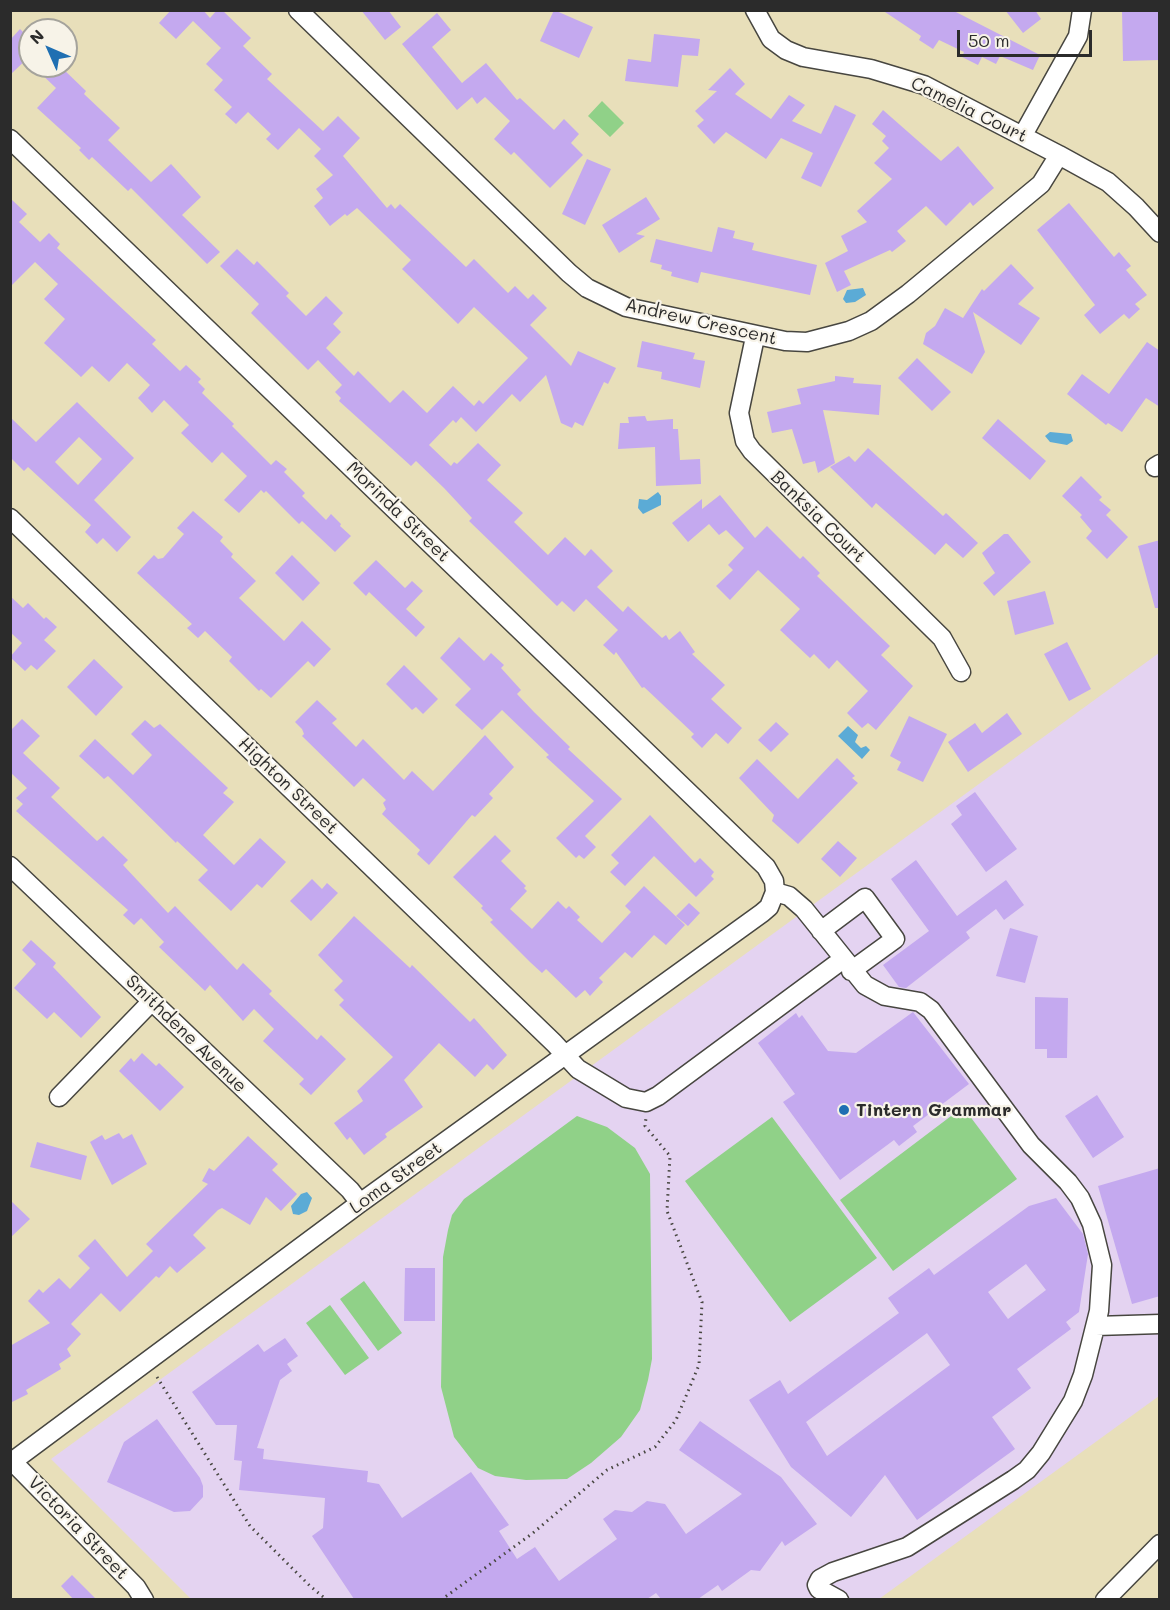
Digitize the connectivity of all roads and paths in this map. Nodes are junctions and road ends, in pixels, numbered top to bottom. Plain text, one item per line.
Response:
1 (298, 10) edge
2 (754, 10) edge
3 (1082, 10) edge
4 (1023, 135) junction
5 (10, 139) edge
6 (1059, 155) junction
7 (1160, 233) edge
8 (755, 337) junction
9 (10, 518) edge
10 (960, 672) dead end
11 (10, 866) edge
12 (775, 892) junction
13 (821, 931) junction
14 (847, 965) junction
15 (152, 1001) junction
16 (565, 1055) junction
17 (59, 1097) dead end
18 (646, 1102) junction
19 (360, 1203) junction
20 (1160, 1323) edge
21 (1096, 1326) junction
22 (157, 1377) dead end
23 (12, 1460) edge
24 (1160, 1544) edge
25 (1112, 1597) edge
26 (144, 1599) edge
27 (327, 1599) edge
28 (441, 1599) edge
29 (839, 1599) edge

1 - 8 street, Andrew Crescent
2 - 4 street, Camelia Court
3 - 4 street
4 - 6 street, Camelia Court
5 - 12 street, Morinda Street
6 - 7 street
6 - 8 street, Andrew Crescent
8 - 10 street, Banksia Court
9 - 16 street, Highton Street
11 - 15 street, Smithdene Avenue
12 - 13 street
12 - 16 street, Loma Street
13 - 14 street
13 - 14 street
14 - 18 street
14 - 21 street
15 - 17 street
15 - 19 street, Smithdene Avenue
16 - 18 street, Highton Street
16 - 19 street, Loma Street
18 - 28 path
19 - 23 street, Loma Street
20 - 21 street
21 - 29 street
22 - 27 path
23 - 26 street, Victoria Street
24 - 25 street

